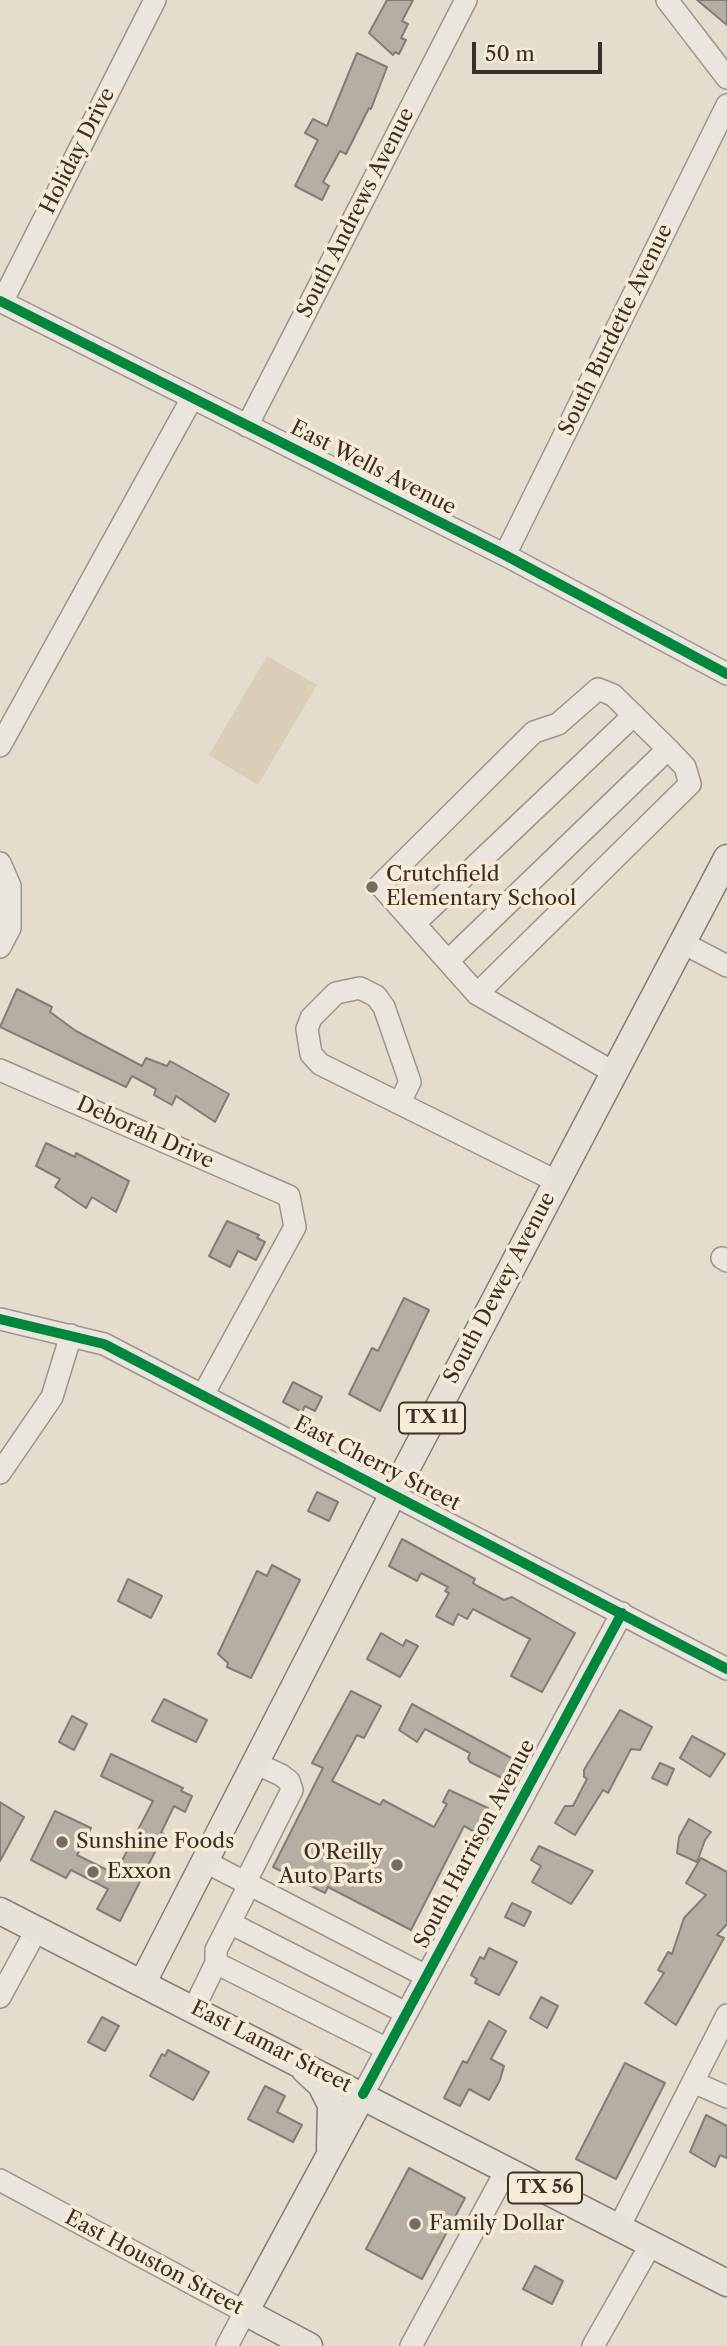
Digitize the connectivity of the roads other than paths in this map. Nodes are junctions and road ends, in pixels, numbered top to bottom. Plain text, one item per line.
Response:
1 (155, 0) edge
2 (466, 0) edge
3 (667, 0) edge
4 (727, 78) edge
5 (727, 105) edge
6 (1, 302) edge
7 (191, 400) junction
8 (247, 426) junction
9 (505, 555) junction
10 (727, 674) edge
11 (634, 715) junction
12 (0, 746) edge
13 (668, 749) junction
14 (727, 858) edge
15 (0, 863) edge
16 (415, 923) junction
17 (681, 942) junction
18 (0, 947) edge
19 (448, 961) junction
20 (727, 965) edge
21 (477, 994) junction
22 (0, 1070) edge
23 (613, 1072) junction
24 (400, 1102) junction
25 (556, 1181) junction
26 (0, 1319) edge
27 (71, 1335) junction
28 (203, 1395) junction
29 (0, 1474) edge
30 (393, 1494) junction
31 (622, 1613) junction
32 (727, 1669) edge
33 (255, 1763) junction
34 (204, 1861) junction
35 (247, 1884) junction
36 (0, 1910) edge
37 (230, 1923) junction
38 (37, 1929) junction
39 (216, 1963) junction
40 (426, 1976) junction
41 (143, 1982) junction
42 (0, 1997) edge
43 (194, 2008) junction
44 (406, 2013) junction
45 (727, 2015) edge
46 (387, 2049) junction
47 (290, 2057) junction
48 (693, 2082) junction
49 (363, 2094) junction
50 (727, 2097) edge
51 (330, 2155) junction
52 (507, 2169) junction
53 (0, 2180) edge
54 (619, 2227) junction
55 (652, 2244) junction
56 (727, 2283) edge
57 (245, 2312) junction
58 (227, 2346) edge
59 (309, 2346) edge
60 (411, 2346) edge
61 (593, 2346) edge

1 - 6 street, Holiday Drive
2 - 8 street, South Andrews Avenue
3 - 4 street
5 - 9 street, South Burdette Avenue
6 - 7 street, East Wells Avenue
7 - 8 street, East Wells Avenue
7 - 12 street
8 - 9 street, East Wells Avenue
9 - 10 street, East Wells Avenue
11 - 13 street
11 - 16 street
11 - 16 street
13 - 19 street
13 - 21 street
14 - 17 main road, South Dewey Avenue / TX 11
15 - 18 street
16 - 19 street
17 - 20 street
17 - 23 main road, South Dewey Avenue / TX 11
19 - 21 street
21 - 23 street
22 - 28 street, Deborah Drive
23 - 25 main road, South Dewey Avenue / TX 11
24 - 24 street
24 - 25 street
25 - 30 main road, South Dewey Avenue / TX 11
26 - 27 street, East Cherry Street
27 - 28 street, East Cherry Street
27 - 29 street
28 - 30 street, East Cherry Street
30 - 31 street, East Cherry Street
30 - 33 main road, South Dewey Avenue / TX 11
31 - 32 street, East Cherry Street
31 - 40 street, South Harrison Avenue
33 - 34 main road, South Dewey Avenue / TX 11
33 - 35 street
34 - 35 street
34 - 41 main road, South Dewey Avenue / TX 11
35 - 37 street
35 - 40 street
36 - 38 main road, East Lamar Street / TX 56
37 - 39 street
37 - 44 street
38 - 41 main road, East Lamar Street / TX 56
38 - 42 street
39 - 43 street
39 - 46 street
40 - 44 street, South Harrison Avenue
41 - 43 main road, East Lamar Street / TX 56
43 - 47 main road, East Lamar Street / TX 56
44 - 46 street, South Harrison Avenue
45 - 48 street
46 - 49 street, South Harrison Avenue
47 - 49 main road, East Lamar Street / TX 56
47 - 51 main road
48 - 50 street
48 - 54 street
49 - 51 main road, South Harrison Avenue
49 - 52 main road, East Lamar Street / TX 56
51 - 57 main road, South Harrison Avenue
52 - 54 main road, East Lamar Street / TX 56
52 - 60 street
53 - 57 street, East Houston Street
54 - 55 main road, East Lamar Street / TX 56
55 - 56 main road, East Lamar Street / TX 56
55 - 61 street
57 - 58 street
57 - 59 main road, East Houston Street

